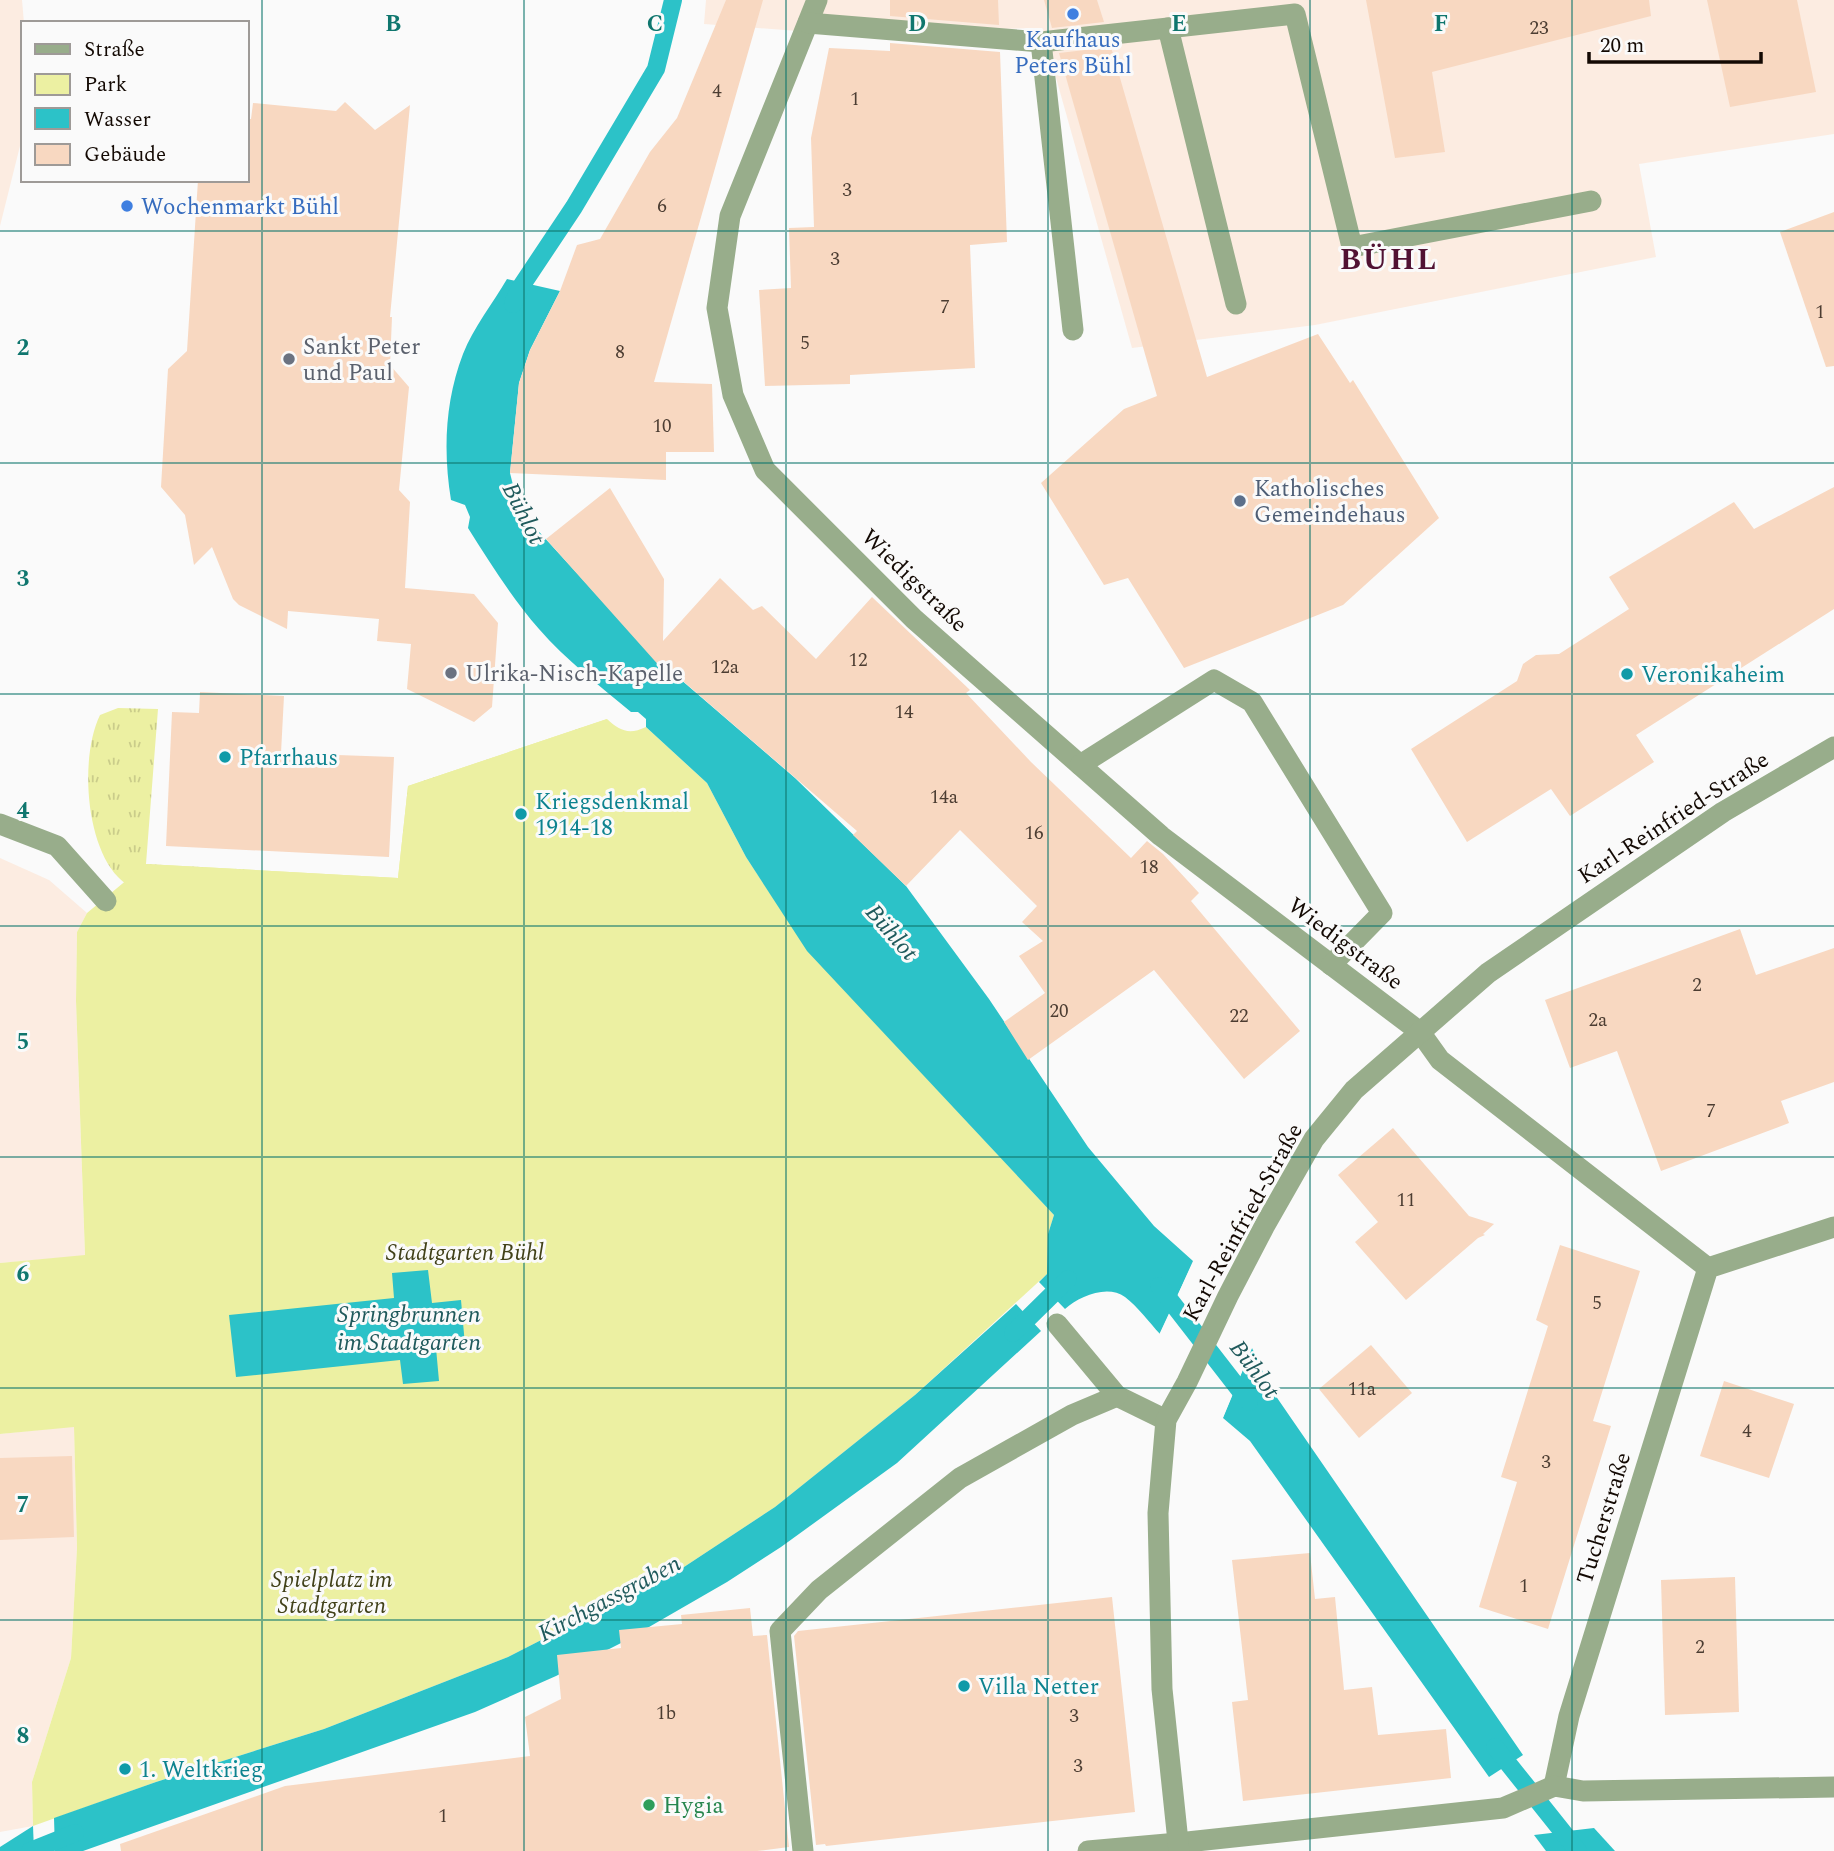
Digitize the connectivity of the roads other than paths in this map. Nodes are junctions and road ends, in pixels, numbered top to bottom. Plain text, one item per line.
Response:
1 (817, 0) edge
2 (808, 23) junction
3 (1168, 28) junction
4 (1041, 42) junction
5 (1591, 201) dead end
6 (1236, 304) dead end
7 (1073, 330) dead end
8 (1834, 747) edge
9 (1080, 765) junction
10 (0, 824) edge
11 (106, 901) dead end
12 (1331, 965) junction
13 (1420, 1032) junction
14 (1834, 1227) edge
15 (1708, 1268) junction
16 (1057, 1324) dead end
17 (1117, 1396) junction
18 (1166, 1420) junction
19 (1554, 1786) junction
20 (1834, 1787) edge
21 (1179, 1847) edge
22 (803, 1851) edge
23 (1088, 1851) edge

1 - 2 street, Wiedigstraße
2 - 4 street
2 - 9 street, Wiedigstraße
3 - 4 street
3 - 5 street
3 - 6 street
4 - 7 street
8 - 13 street, Karl-Reinfried-Straße
9 - 12 street, Wiedigstraße
9 - 12 street
10 - 11 street
12 - 13 street, Wiedigstraße
13 - 15 street
13 - 18 street, Karl-Reinfried-Straße
14 - 15 street
15 - 19 street, Tucherstraße
16 - 17 street
17 - 18 street
17 - 22 street
18 - 21 street, Karl-Reinfried-Straße
19 - 20 street
19 - 21 street
21 - 23 street

